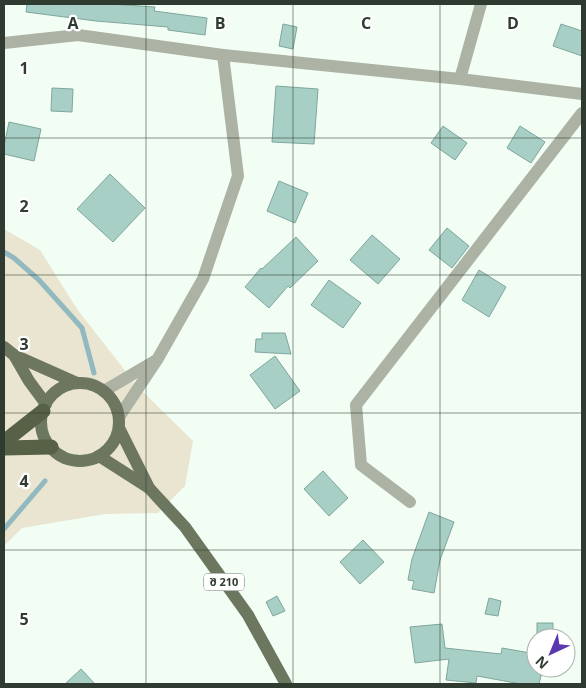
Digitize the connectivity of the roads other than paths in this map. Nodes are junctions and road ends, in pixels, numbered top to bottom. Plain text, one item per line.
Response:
1 (481, 4) edge
2 (4, 43) edge
3 (223, 55) junction
4 (460, 79) junction
5 (582, 94) edge
6 (582, 113) edge
7 (4, 347) edge
8 (14, 356) junction
9 (157, 360) junction
10 (77, 383) junction
11 (104, 391) junction
12 (44, 407) junction
13 (119, 422) junction
14 (4, 442) edge
15 (51, 447) junction
16 (4, 448) edge
17 (99, 456) junction
18 (149, 488) junction
19 (410, 502) dead end
20 (286, 684) edge

1 - 4 street
2 - 3 street
3 - 4 street
3 - 9 street
4 - 5 street
6 - 19 street
7 - 8 main road
8 - 10 main road
8 - 12 main road
9 - 11 street
9 - 13 street
10 - 11 main road
10 - 12 main road
11 - 13 main road
12 - 14 highway
12 - 15 main road
13 - 17 main road
13 - 18 main road, შ 210
15 - 16 highway
15 - 17 main road
17 - 18 main road, შ 210
18 - 20 main road, შ 210

